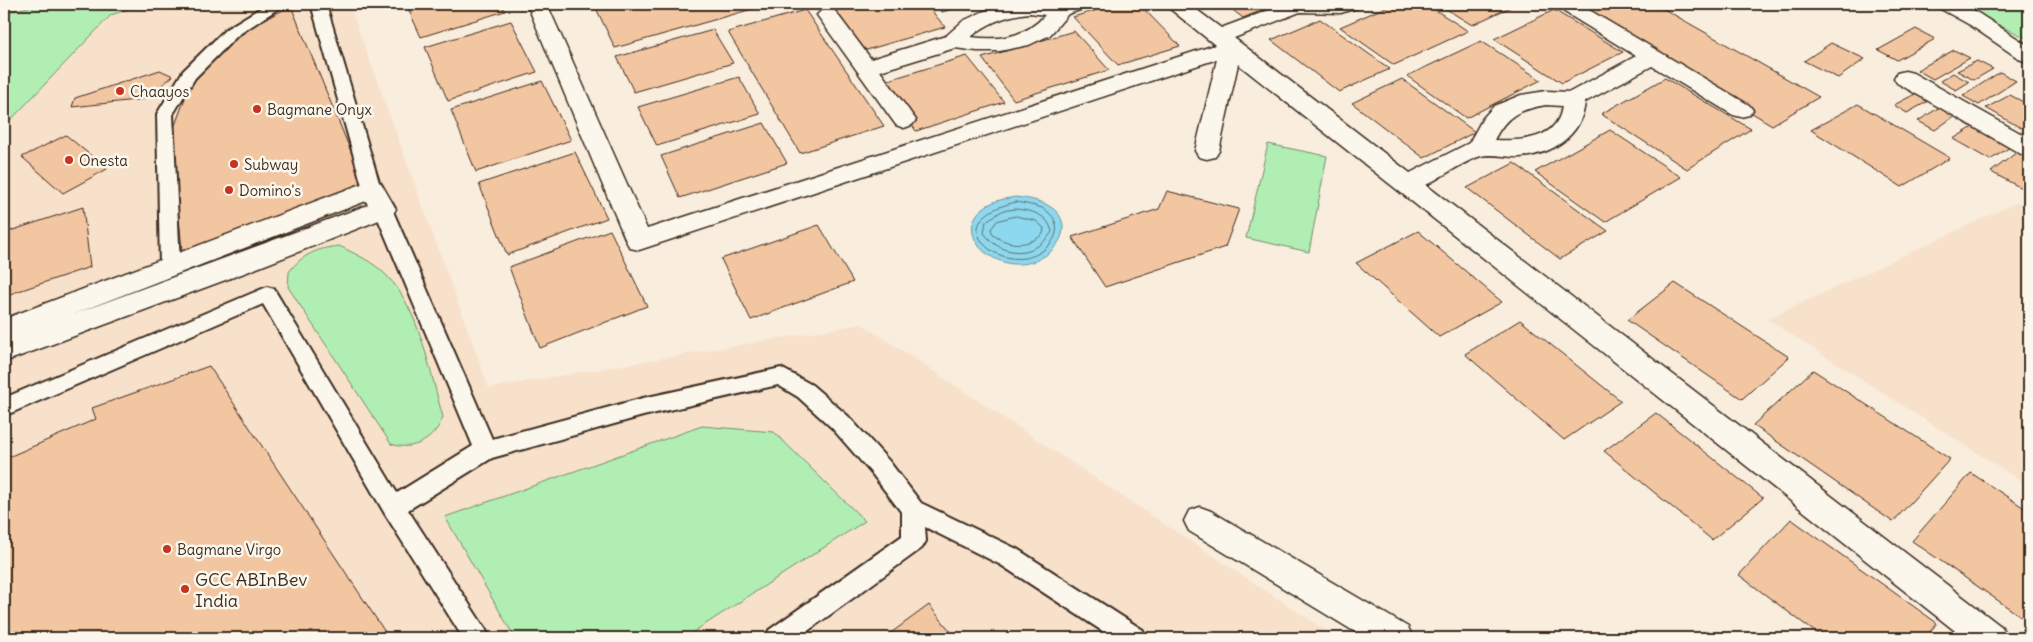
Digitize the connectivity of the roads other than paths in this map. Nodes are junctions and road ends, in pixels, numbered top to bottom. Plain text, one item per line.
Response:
1 (277, 4) edge
2 (318, 4) edge
3 (537, 4) edge
4 (1176, 4) edge
5 (1349, 4) edge
6 (1565, 4) edge
7 (1946, 4) edge
8 (1298, 5) edge
9 (1070, 7) edge
10 (828, 15) dead end
11 (954, 42) junction
12 (1224, 42) junction
13 (2029, 55) edge
14 (1652, 57) junction
15 (866, 68) junction
16 (1905, 78) dead end
17 (1574, 99) junction
18 (1741, 110) dead end
19 (904, 120) dead end
20 (1478, 148) junction
21 (2029, 148) edge
22 (1207, 150) dead end
23 (1408, 184) junction
24 (378, 199) junction
25 (170, 266) junction
26 (4, 330) edge
27 (4, 351) edge
28 (4, 407) edge
29 (486, 450) junction
30 (393, 507) junction
31 (913, 510) junction
32 (1200, 521) dead end
33 (477, 638) edge
34 (778, 638) edge
35 (1134, 638) edge
36 (1396, 638) edge
37 (1990, 638) edge

1 - 25 lane
2 - 24 lane
3 - 12 street
4 - 12 street
5 - 8 street
6 - 14 street
7 - 13 street
8 - 12 street
9 - 11 street
9 - 11 street
10 - 15 street
11 - 15 street
12 - 22 street
12 - 23 street
14 - 17 street
14 - 18 street
15 - 19 street
16 - 21 street
17 - 20 street
17 - 20 street
20 - 23 street
23 - 37 street
24 - 25 street
24 - 27 street
24 - 29 lane
25 - 26 street
28 - 30 lane
29 - 30 lane
29 - 31 lane
30 - 33 lane
31 - 34 lane
31 - 35 lane
32 - 36 street

